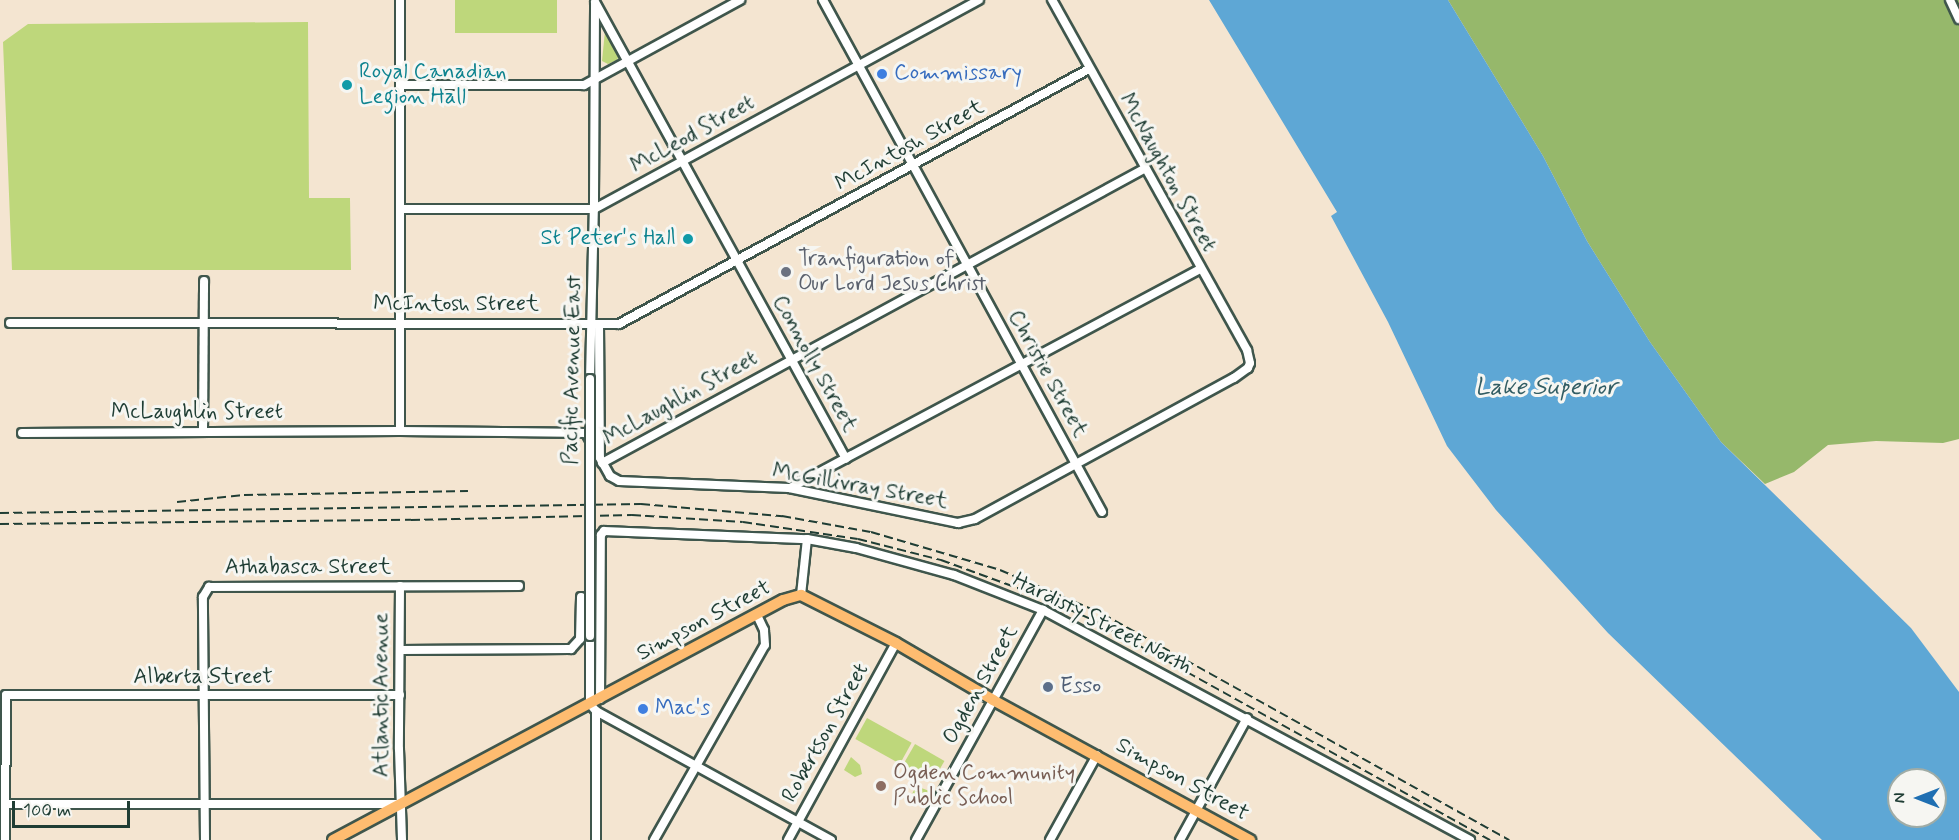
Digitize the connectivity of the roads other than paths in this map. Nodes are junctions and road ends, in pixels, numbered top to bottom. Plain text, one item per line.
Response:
1 (400, 0) edge
2 (740, 0) edge
3 (823, 0) edge
4 (979, 0) edge
5 (1052, 0) edge
6 (1950, 0) edge
7 (595, 1) edge
8 (1959, 19) edge
9 (628, 61) junction
10 (859, 65) junction
11 (1089, 69) junction
12 (596, 80) junction
13 (400, 85) junction
14 (683, 160) junction
15 (913, 164) junction
16 (1144, 168) junction
17 (400, 209) junction
18 (594, 209) junction
19 (737, 261) junction
20 (967, 264) junction
21 (1200, 268) junction
22 (204, 280) dead end
23 (10, 323) dead end
24 (400, 323) junction
25 (204, 324) junction
26 (595, 324) junction
27 (791, 360) junction
28 (1020, 364) junction
29 (203, 431) junction
30 (400, 431) junction
31 (22, 433) dead end
32 (846, 459) junction
33 (601, 460) junction
34 (1076, 463) junction
35 (789, 488) junction
36 (1102, 512) dead end
37 (807, 539) junction
38 (400, 586) junction
39 (519, 586) dead end
40 (801, 595) junction
41 (581, 597) dead end
42 (1043, 610) junction
43 (757, 615) junction
44 (896, 643) junction
45 (400, 650) junction
46 (400, 695) junction
47 (204, 697) junction
48 (993, 700) junction
49 (595, 705) junction
50 (1247, 718) junction
51 (1097, 755) junction
52 (696, 766) junction
53 (5, 804) junction
54 (402, 804) junction
55 (205, 805) junction
56 (1197, 810) junction
57 (798, 822) junction
58 (5, 840) edge
59 (205, 840) edge
60 (333, 840) edge
61 (402, 840) edge
62 (596, 840) edge
63 (654, 840) edge
64 (788, 840) edge
65 (831, 840) edge
66 (916, 840) edge
67 (1050, 840) edge
68 (1180, 840) edge
69 (1250, 840) edge
70 (1470, 840) edge

1 - 13 street
2 - 9 street
3 - 10 street, Christie Street
4 - 10 street, McLeod Street
5 - 11 street, McNaughton Street
6 - 8 street
7 - 9 street, Connolly Street
7 - 12 street, Pacific Avenue East
9 - 12 street
9 - 14 street, Connolly Street
10 - 14 street, McLeod Street
10 - 15 street, Christie Street
11 - 15 street, McIntosh Street
11 - 16 street, McNaughton Street
12 - 13 street
12 - 18 street, Pacific Avenue East
13 - 17 street
14 - 18 street, McLeod Street
14 - 19 street, Connolly Street
15 - 19 street, McIntosh Street
15 - 20 street, Christie Street
16 - 20 street, McLaughlin Street
16 - 21 street, McNaughton Street
17 - 18 street, McLeod Street
17 - 24 street
18 - 26 street, Pacific Avenue East
19 - 26 street, McIntosh Street
19 - 27 street, Connolly Street
20 - 27 street, McLaughlin Street
20 - 28 street, Christie Street
21 - 28 street
21 - 34 street, McNaughton Street
22 - 25 street
23 - 25 street, McIntosh Street
24 - 25 street, McIntosh Street
24 - 26 street, McIntosh Street
24 - 30 street
25 - 29 street
26 - 33 street
26 - 49 street, Pacific Avenue East, bridge
27 - 32 street, Connolly Street
27 - 33 street, McLaughlin Street
28 - 32 street
28 - 34 street, Christie Street
29 - 30 street, McLaughlin Street
29 - 31 street, McLaughlin Street
30 - 33 street, McLaughlin Street
32 - 35 street
33 - 35 street, McGillivray Street
34 - 35 street, McGillivray Street
34 - 36 street, Christie Street
37 - 40 street
37 - 42 street, Hardisty Street North
37 - 49 street, Hardisty Street North
38 - 39 street, Athabasca Street
38 - 45 street, Atlantic Avenue
38 - 47 street, Athabasca Street
40 - 43 main road, Simpson Street
40 - 44 main road, Simpson Street
41 - 45 street
42 - 48 street, Ogden Street
42 - 50 street, Hardisty Street North
43 - 49 main road, Simpson Street
43 - 52 street
44 - 48 main road, Simpson Street
44 - 57 street, Robertson Street
45 - 46 street, Atlantic Avenue
46 - 47 street, Alberta Street
46 - 54 street, Atlantic Avenue
47 - 53 street, Alberta Street
47 - 55 street
48 - 51 main road, Simpson Street
48 - 66 street, Ogden Street
49 - 52 street
49 - 54 main road, Simpson Street
49 - 62 street
50 - 56 street
50 - 70 street, Hardisty Street North
51 - 56 main road, Simpson Street
51 - 67 street
52 - 57 street
52 - 63 street
53 - 55 street
53 - 58 street
54 - 55 street
54 - 60 main road, Simpson Street
54 - 61 street, Atlantic Avenue
55 - 59 street
56 - 68 street
56 - 69 main road, Simpson Street
57 - 64 street, Robertson Street
57 - 65 street

